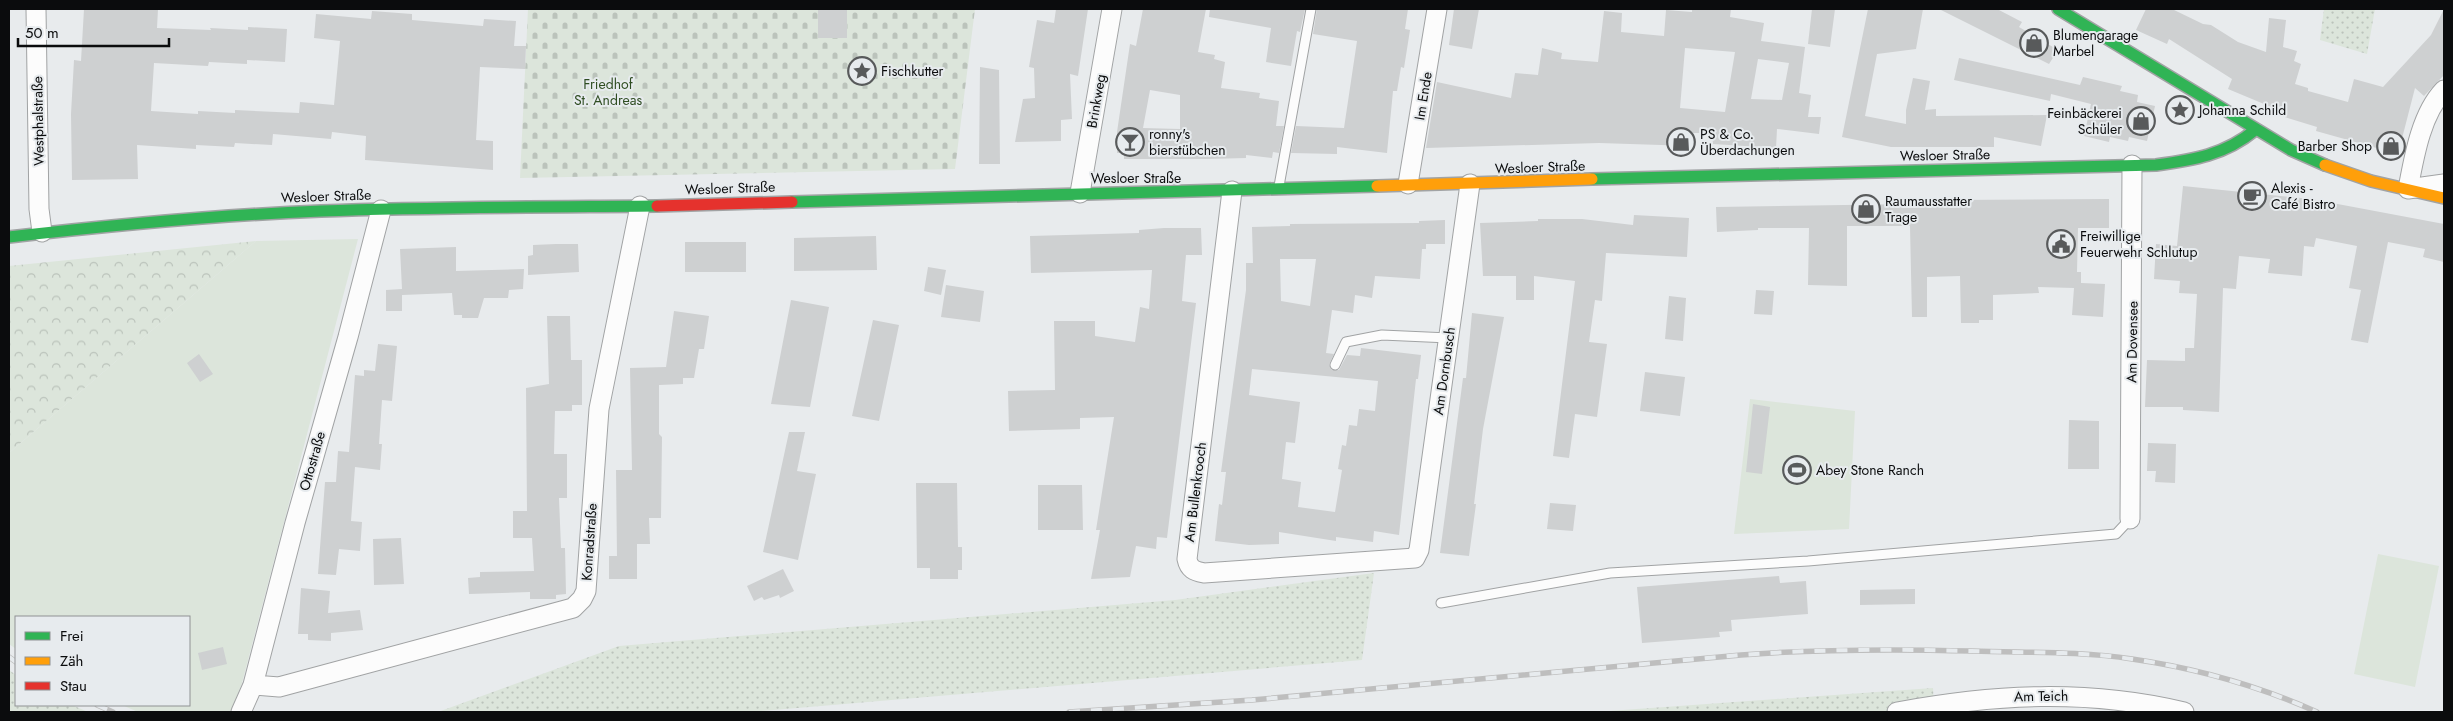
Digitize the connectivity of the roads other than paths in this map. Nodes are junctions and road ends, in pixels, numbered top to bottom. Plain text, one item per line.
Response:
1 (36, 9) edge
2 (1112, 9) edge
3 (1311, 9) edge
4 (1437, 9) edge
5 (2058, 9) edge
6 (2444, 90) edge
7 (2255, 130) junction
8 (2132, 166) junction
9 (1408, 184) junction
10 (1470, 184) junction
11 (2444, 184) edge
12 (1278, 189) junction
13 (2408, 189) junction
14 (1232, 191) junction
15 (1080, 193) junction
16 (2444, 198) edge
17 (640, 206) junction
18 (381, 210) junction
19 (42, 232) junction
20 (9, 237) edge
21 (1449, 338) junction
22 (1335, 366) dead end
23 (2130, 519) joint
24 (1415, 558) joint
25 (1442, 603) dead end
26 (253, 686) junction
27 (241, 712) edge
28 (1898, 712) edge
29 (2184, 712) edge

1 - 19 street, Westphalstraße
2 - 15 street, Brinkweg
3 - 12 lane
4 - 9 street, Im Ende
5 - 7 street
6 - 13 street
7 - 8 street, Wesloer Straße
7 - 13 street
8 - 10 street, Wesloer Straße
8 - 23 street, Am Dovensee
9 - 10 street, Wesloer Straße
9 - 12 street, Wesloer Straße
10 - 21 street, Am Dornbusch
11 - 13 street
12 - 14 street, Wesloer Straße
13 - 16 street
14 - 15 street, Wesloer Straße
14 - 24 street, Am Bullenkrooch
15 - 17 street, Wesloer Straße
17 - 18 street, Wesloer Straße
17 - 26 street, Konradstraße
18 - 19 street, Wesloer Straße
18 - 26 street, Ottostraße
19 - 20 street, Wesloer Straße
21 - 22 lane
21 - 24 street, Am Dornbusch
23 - 25 lane
26 - 27 street, Ottostraße
28 - 29 street, Am Teich

